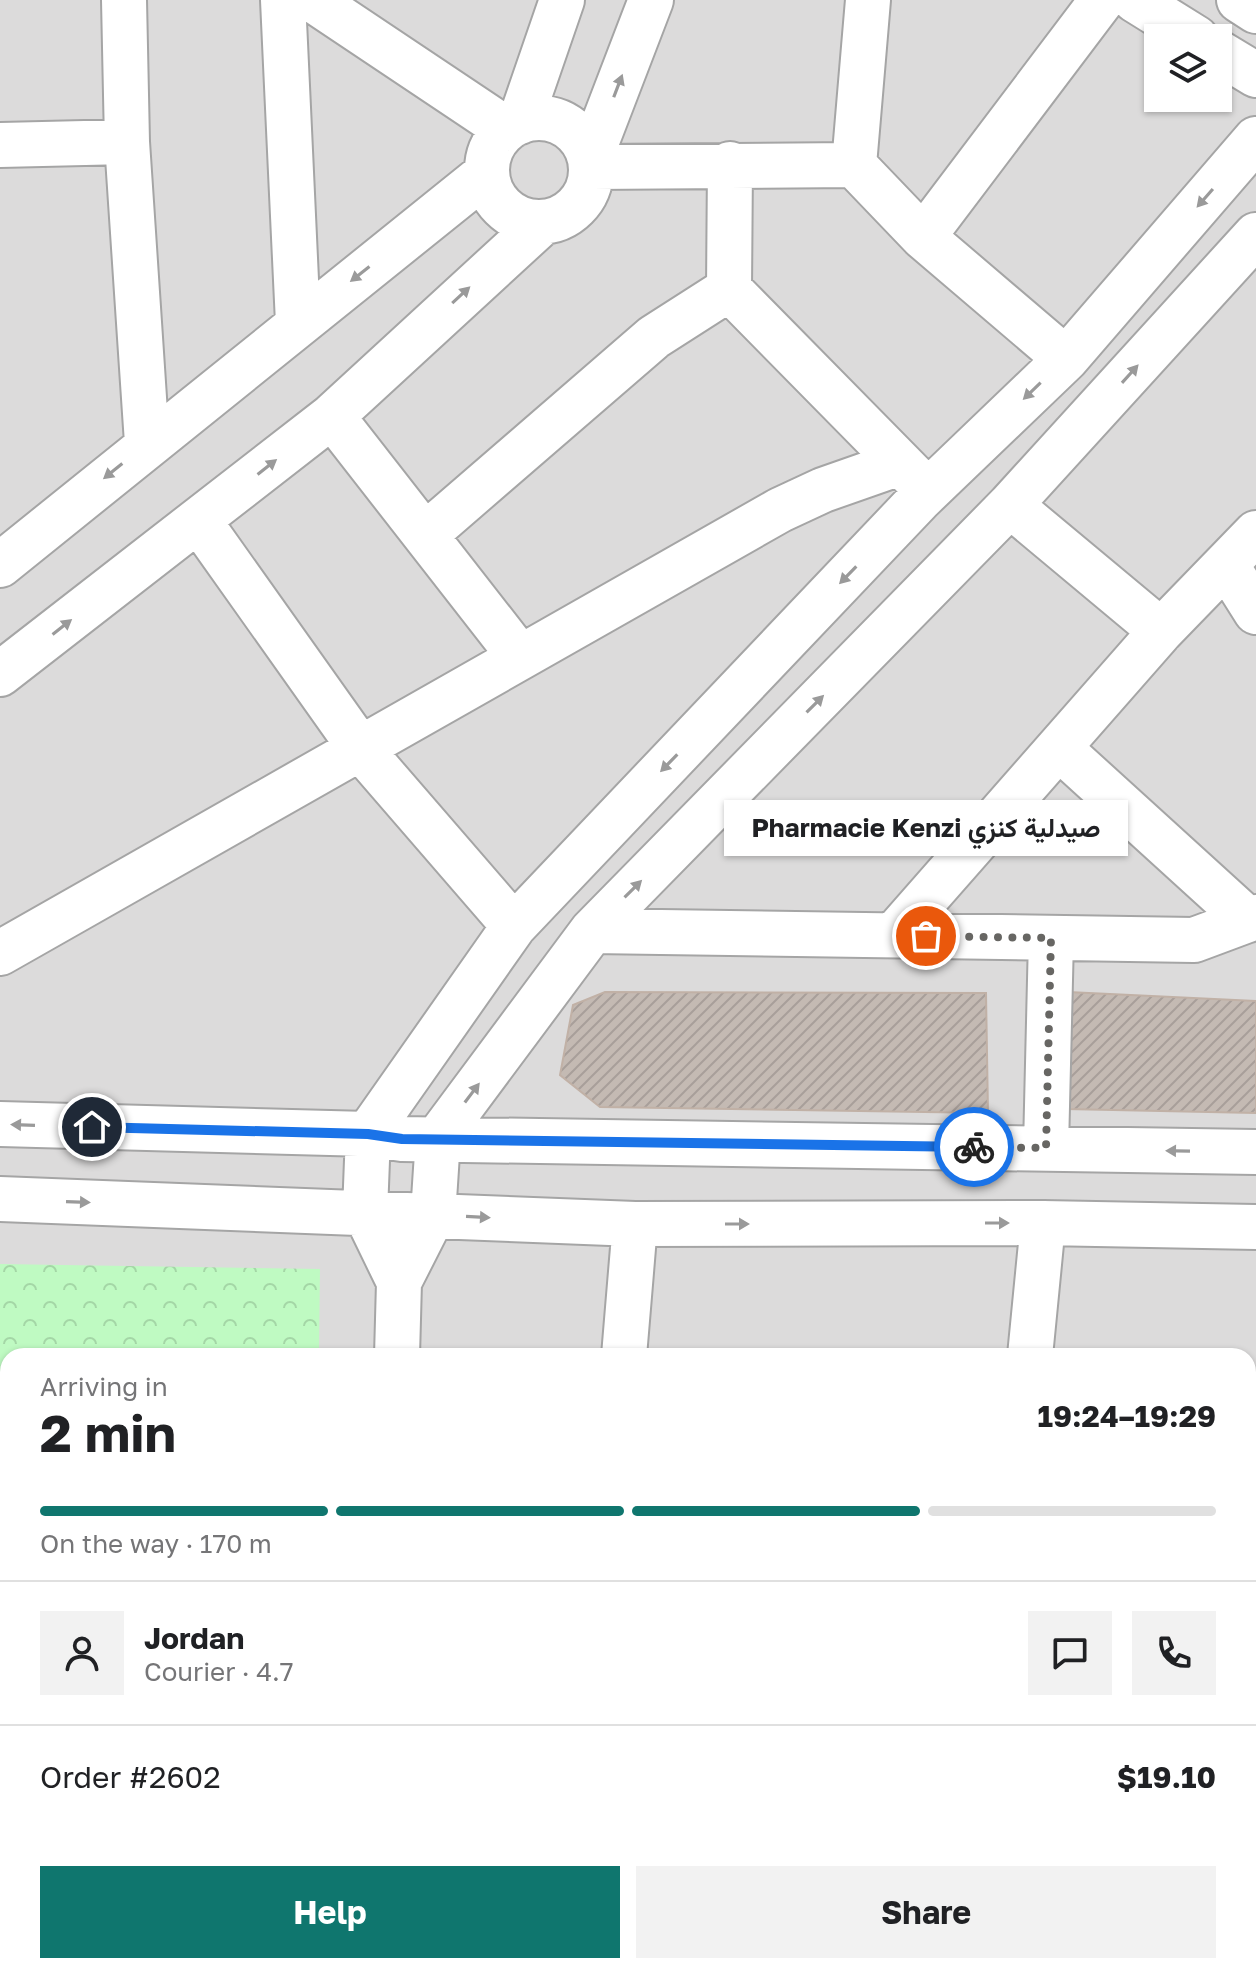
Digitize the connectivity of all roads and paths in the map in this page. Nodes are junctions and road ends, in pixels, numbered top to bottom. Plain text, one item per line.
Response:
1 (124, 0) edge
2 (283, 0) edge
3 (313, 0) edge
4 (562, 0) edge
5 (651, 0) edge
6 (868, 0) edge
7 (1102, 0) edge
8 (1135, 0) edge
9 (1239, 0) edge
10 (1256, 11) edge
11 (1174, 24) edge
12 (1232, 60) edge
13 (1256, 75) edge
14 (513, 125) junction
15 (1256, 139) edge
16 (127, 142) junction
17 (0, 145) edge
18 (591, 163) junction
19 (730, 164) junction
20 (854, 165) junction
21 (487, 173) junction
22 (543, 222) junction
23 (1256, 235) edge
24 (923, 237) junction
25 (729, 289) junction
26 (298, 323) junction
27 (1066, 359) junction
28 (332, 416) junction
29 (147, 443) junction
30 (914, 477) junction
31 (1010, 505) junction
32 (199, 521) junction
33 (1256, 533) edge
34 (425, 535) junction
35 (0, 565) edge
36 (1227, 566) junction
37 (1256, 612) edge
38 (1161, 631) junction
39 (520, 657) junction
40 (0, 674) edge
41 (360, 748) junction
42 (1059, 748) junction
43 (514, 926) junction
44 (1253, 927) edge
45 (592, 931) junction
46 (894, 935) junction
47 (1051, 938) junction
48 (0, 953) edge
49 (0, 1124) edge
50 (368, 1134) junction
51 (438, 1138) junction
52 (1046, 1148) junction
53 (1256, 1152) edge
54 (0, 1199) edge
55 (365, 1212) junction
56 (433, 1215) junction
57 (1043, 1223) junction
58 (635, 1224) junction
59 (1256, 1227) edge
60 (399, 1282) junction
61 (397, 1348) edge
62 (625, 1348) edge
63 (1031, 1348) edge

1 - 16 street
2 - 26 street
3 - 14 street
4 - 14 street
18 -> 5 street
6 - 20 street
7 - 24 street
8 - 11 street
9 - 10 street
12 - 13 street
14 - 18 street
14 - 21 street
15 -> 27 street
16 - 17 street
16 - 29 street
18 - 19 street
18 - 22 street
19 - 20 street
19 - 25 street
20 - 24 street
21 - 22 street
21 -> 26 street
28 -> 22 street
31 -> 23 street
24 - 27 street
25 - 30 street
25 - 34 street
26 - 29 street
27 -> 30 street
32 -> 28 street
28 - 34 street
29 -> 35 street
30 - 39 street
30 -> 43 street
31 - 38 street
45 -> 31 street
40 -> 32 street
32 - 41 street
33 - 36 street
34 - 39 street
36 - 37 street
36 - 38 street
38 - 42 street
39 - 41 street
41 - 43 street
41 - 48 street
42 - 44 street
42 - 46 street
43 - 50 street
44 - 47 street
45 - 46 street
51 -> 45 street
46 - 47 street
47 - 52 street
50 -> 49 street
50 - 51 street
50 - 55 street
51 - 52 street
51 - 56 street
53 -> 52 street
54 -> 55 street
55 - 56 street
55 - 60 street
56 -> 58 street
56 - 60 street
58 -> 57 street
57 - 59 street
57 - 63 street
58 - 62 street
60 - 61 street

